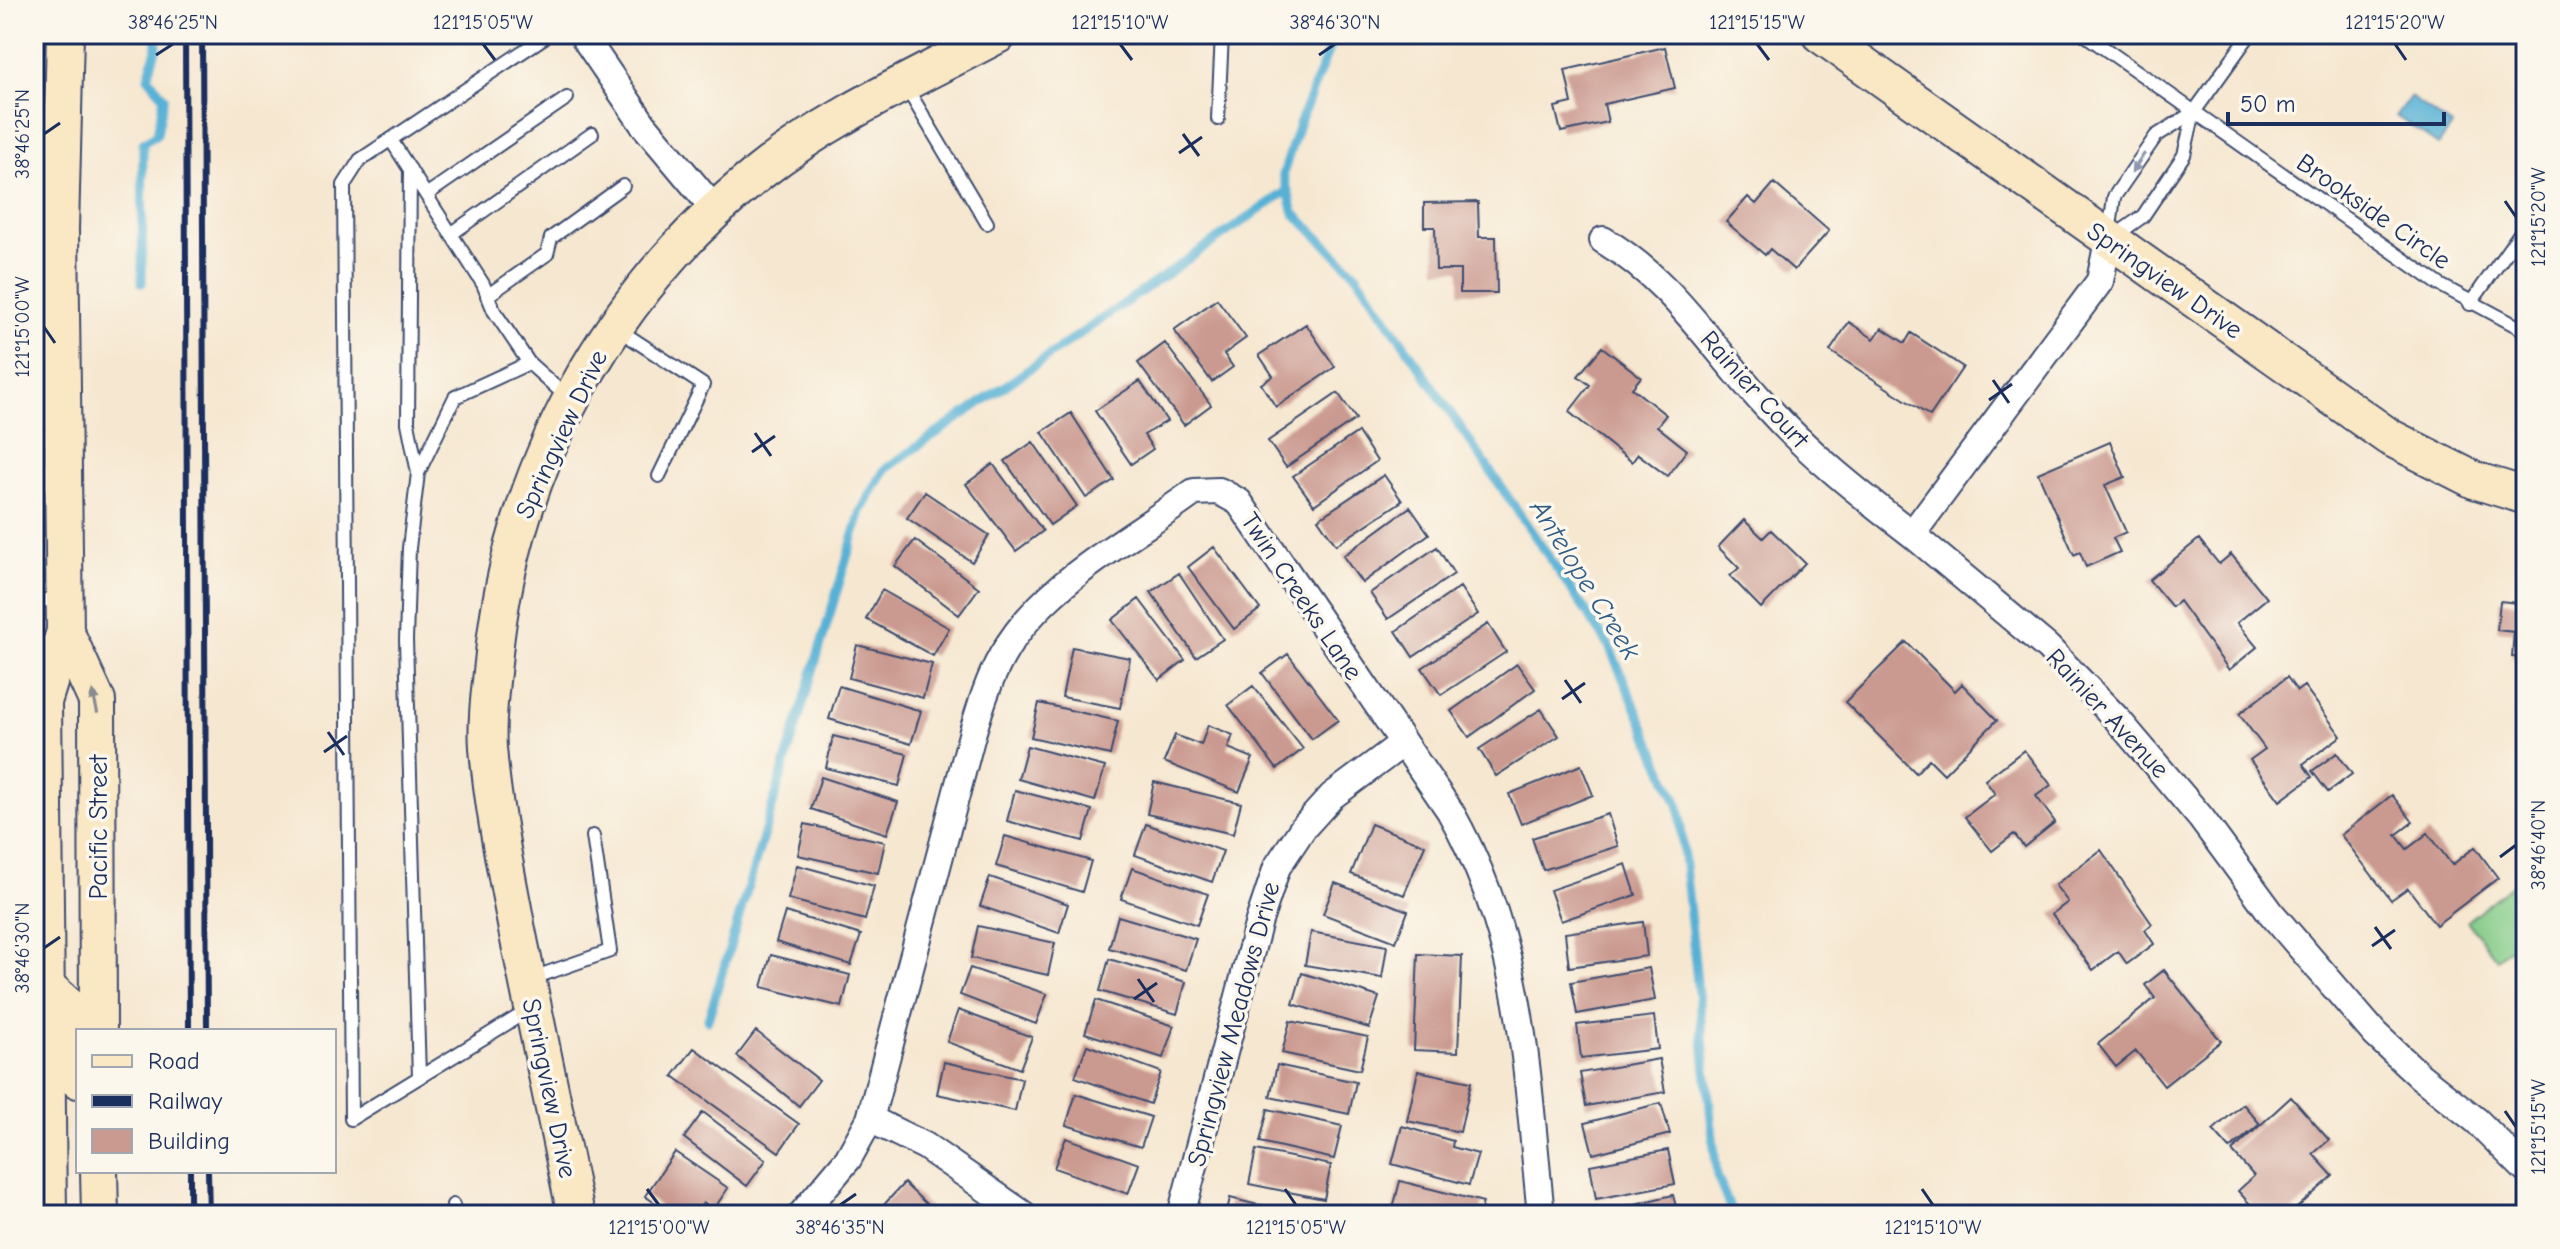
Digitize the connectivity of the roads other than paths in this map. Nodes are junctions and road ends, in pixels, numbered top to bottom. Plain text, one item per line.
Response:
1 (65, 34) edge
2 (549, 34) edge
3 (582, 34) edge
4 (999, 34) edge
5 (1222, 34) edge
6 (1821, 34) edge
7 (2084, 34) edge
8 (2250, 34) edge
9 (905, 84) junction
10 (567, 98) dead end
11 (2194, 112) junction
12 (1218, 119) dead end
13 (592, 134) dead end
14 (391, 140) junction
15 (410, 169) junction
16 (623, 186) dead end
17 (426, 195) junction
18 (716, 211) junction
19 (987, 223) dead end
20 (2526, 225) edge
21 (47, 228) edge
22 (451, 234) junction
23 (1603, 240) dead end
24 (2108, 241) junction
25 (487, 296) junction
26 (2470, 304) junction
27 (613, 326) junction
28 (2526, 331) edge
29 (529, 363) junction
30 (571, 400) junction
31 (48, 438) edge
32 (418, 473) junction
33 (659, 476) dead end
34 (2526, 496) edge
35 (1912, 534) junction
36 (54, 611) edge
37 (34, 650) edge
38 (1403, 743) junction
39 (593, 836) dead end
40 (99, 872) junction
41 (39, 986) edge
42 (530, 994) junction
43 (76, 1029) edge
44 (98, 1029) edge
45 (419, 1077) junction
46 (870, 1119) junction
47 (2526, 1170) edge
48 (99, 1173) edge
49 (48, 1215) edge
50 (100, 1215) edge
51 (576, 1215) edge
52 (801, 1215) edge
53 (1024, 1215) edge
54 (1181, 1215) edge
55 (1541, 1215) edge

1 - 21 street, Pacific Street
2 - 14 lane
3 - 18 street
4 - 9 street, Springview Drive
5 - 12 lane
6 - 24 street, Springview Drive
7 - 11 lane, Brookside Circle
8 - 11 lane
9 - 18 street, Springview Drive
9 - 19 lane
10 - 17 lane
11 - 24 lane
11 -> 24 lane
11 - 26 lane, Brookside Circle
13 - 22 lane
14 - 15 lane
14 - 45 lane
15 - 17 lane
15 - 32 lane
16 - 25 lane
17 - 22 lane
18 - 27 street, Springview Drive
20 - 26 lane
21 - 31 street, Pacific Street
22 - 25 lane
23 - 35 street, Rainier Court
24 - 34 street, Springview Drive
24 - 35 street
25 - 29 lane
26 - 28 lane, Brookside Circle
27 - 30 street, Springview Drive
27 - 33 lane
29 - 30 lane
29 - 32 lane
30 - 42 street, Springview Drive
31 - 36 street, Pacific Street
32 - 45 lane
35 - 47 street, Rainier Avenue
36 - 37 lane
40 -> 36 street, Pacific Street
36 - 41 street, Pacific Street
38 - 46 street, Twin Creeks Lane
38 - 54 street, Springview Meadows Drive
38 - 55 street, Twin Creeks Lane
39 - 42 lane
40 - 41 street
40 - 44 street, Pacific Street
41 - 43 street
41 - 49 street, Pacific Street
42 - 45 lane
42 - 51 street, Springview Drive
46 - 52 street, Twin Creeks Lane
46 - 53 street
48 - 50 street

